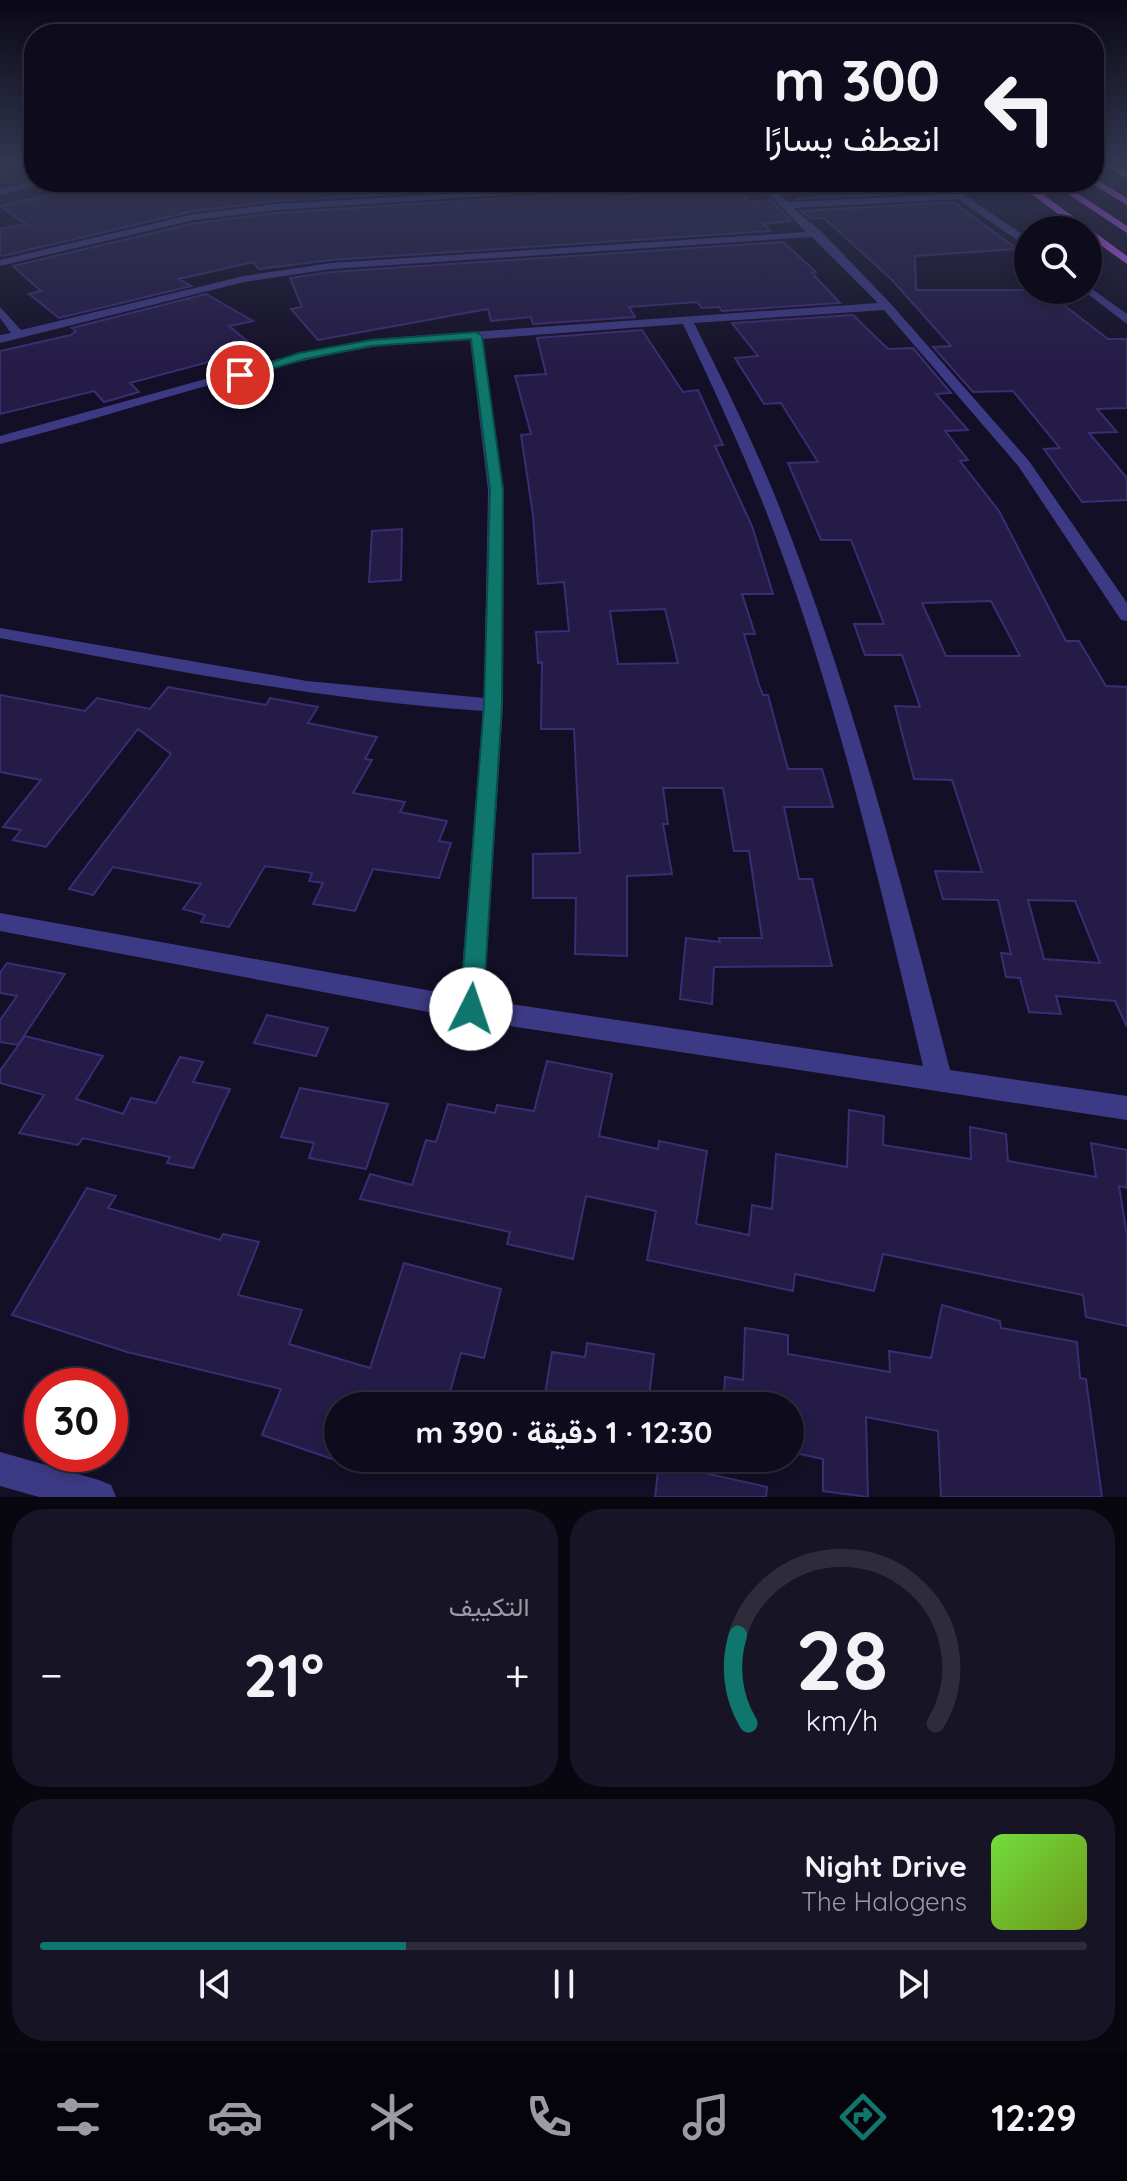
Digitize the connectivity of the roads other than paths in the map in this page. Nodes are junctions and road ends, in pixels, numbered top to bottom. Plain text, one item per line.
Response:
1 (122, 233) edge
2 (818, 234) joint
3 (1102, 242) edge
4 (1127, 261) edge
5 (0, 263) edge
6 (1102, 300) edge
7 (887, 306) junction
8 (0, 310) edge
9 (1127, 320) edge
10 (687, 321) junction
11 (19, 335) junction
12 (476, 336) junction
13 (0, 339) edge
14 (0, 440) edge
15 (1127, 616) edge
16 (0, 633) edge
17 (493, 705) junction
18 (0, 922) edge
19 (471, 1009) junction
20 (940, 1081) junction
21 (1127, 1108) edge
22 (0, 1469) edge
23 (99, 1497) edge

1 - 5 street
2 - 7 street
2 - 11 street
3 - 4 main road
6 - 9 street
7 - 10 street
7 - 15 street
8 - 11 street
10 - 12 street
10 - 20 street
11 - 13 street
12 - 14 street
12 - 17 street
16 - 17 street
17 - 19 street
18 - 19 street
19 - 20 street
20 - 21 street
22 - 23 street

